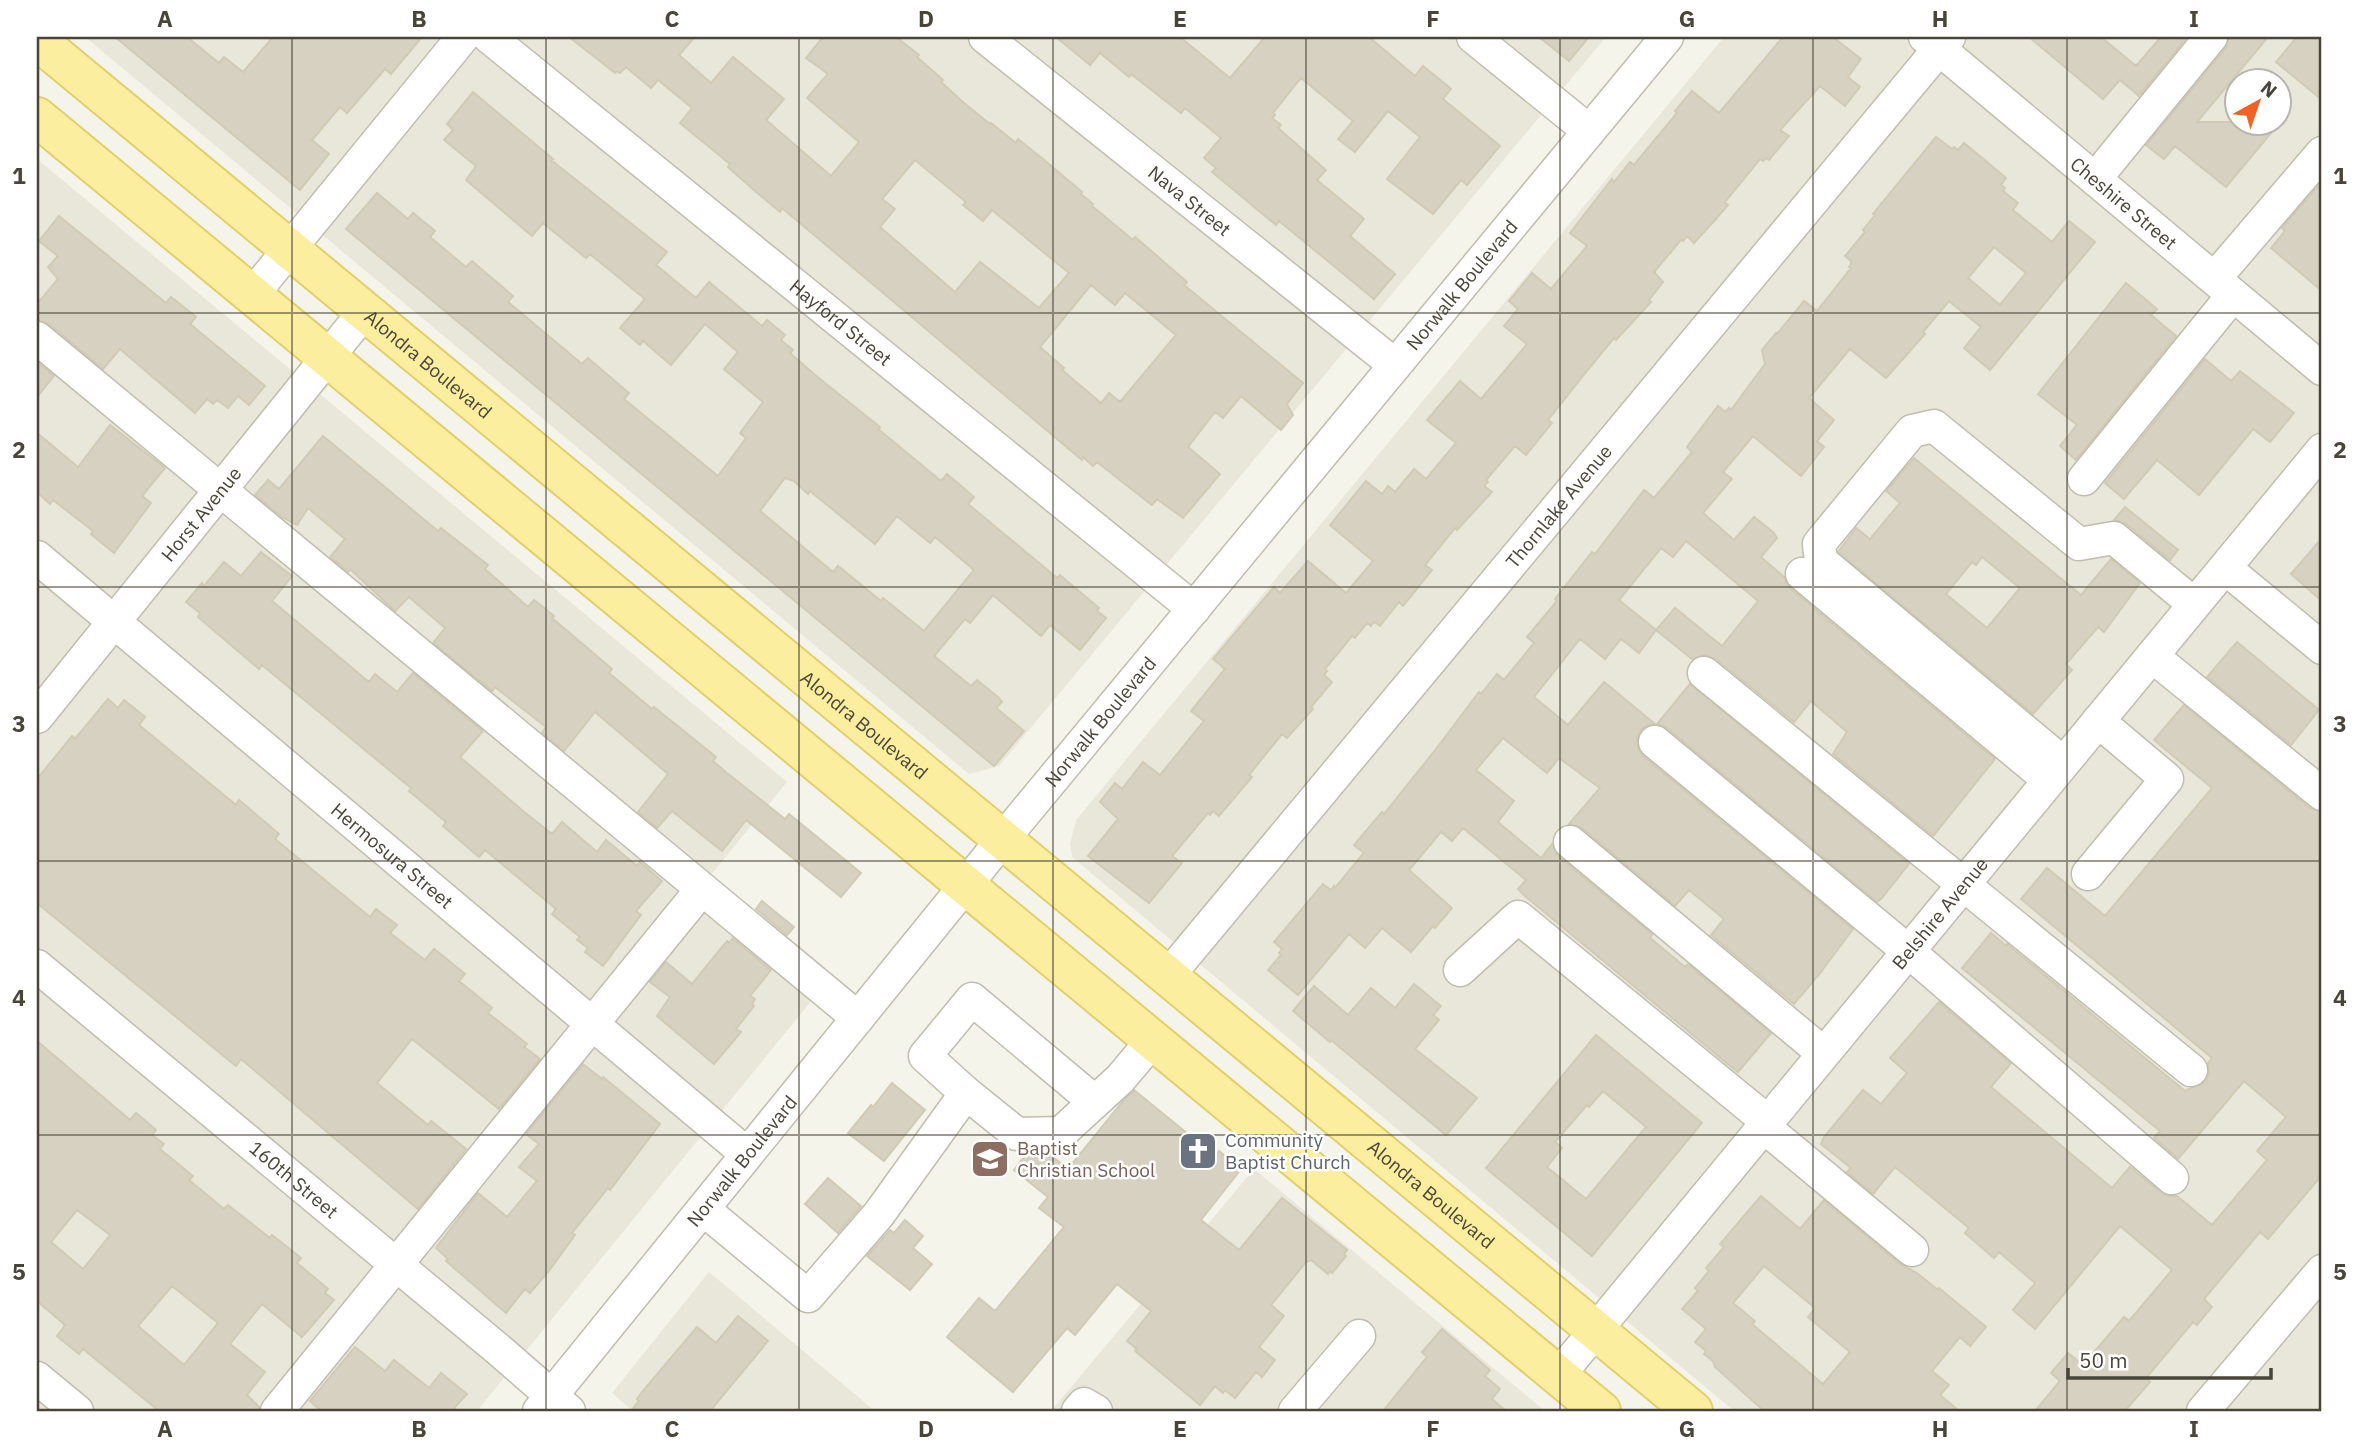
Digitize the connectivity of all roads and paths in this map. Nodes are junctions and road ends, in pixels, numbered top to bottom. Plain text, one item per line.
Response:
1 (463, 37) edge
2 (489, 37) edge
3 (985, 37) edge
4 (1473, 37) edge
5 (1667, 37) edge
6 (2211, 37) edge
7 (37, 40) edge
8 (1938, 41) edge
9 (37, 117) edge
10 (1589, 131) junction
11 (2322, 153) edge
12 (2095, 179) junction
13 (290, 250) junction
14 (2224, 287) junction
15 (252, 295) junction
16 (365, 312) junction
17 (37, 338) edge
18 (327, 358) junction
19 (1395, 365) junction
20 (2322, 369) edge
21 (2322, 450) edge
22 (2084, 479) dead end
23 (220, 490) junction
24 (37, 557) edge
25 (2225, 568) junction
26 (1802, 575) dead end
27 (2194, 604) junction
28 (1194, 609) junction
29 (114, 622) junction
30 (2322, 648) edge
31 (2152, 656) junction
32 (1704, 673) dead end
33 (37, 717) edge
34 (2098, 721) junction
35 (1655, 743) dead end
36 (2056, 772) junction
37 (2322, 794) edge
38 (1003, 839) junction
39 (1570, 842) dead end
40 (2088, 874) dead end
41 (1963, 884) junction
42 (965, 886) junction
43 (702, 889) junction
44 (1908, 951) junction
45 (37, 967) edge
46 (1460, 970) dead end
47 (1168, 976) junction
48 (858, 1018) junction
49 (592, 1024) junction
50 (1152, 1041) junction
51 (1823, 1053) junction
52 (2191, 1070) dead end
53 (966, 1093) junction
54 (1095, 1102) junction
55 (1765, 1124) junction
56 (747, 1154) junction
57 (2172, 1178) dead end
58 (703, 1209) junction
59 (1912, 1250) dead end
60 (396, 1265) junction
61 (2322, 1271) edge
62 (1595, 1330) junction
63 (1359, 1336) dead end
64 (1558, 1376) junction
65 (37, 1378) edge
66 (553, 1406) edge
67 (77, 1411) edge
68 (277, 1411) edge
69 (1295, 1411) edge
70 (1601, 1411) edge
71 (1693, 1411) edge
72 (2203, 1411) edge

1 - 13 street
2 - 28 street, Hayford Street
3 - 19 street, Nava Street
4 - 10 street
5 - 10 street, Norwalk Boulevard
6 - 12 street
7 - 13 main road, Alondra Boulevard
8 - 12 street, Cheshire Street
8 - 47 street, Thornlake Avenue
9 - 15 main road
10 - 19 street, Norwalk Boulevard
11 - 14 street
12 - 14 street, Cheshire Street
13 - 15 street
13 - 16 main road, Alondra Boulevard
14 - 20 street, Cheshire Street
14 - 22 street
15 - 18 main road
16 - 18 street, Horst Avenue
16 - 38 main road, Alondra Boulevard
17 - 23 street
18 - 23 street, Horst Avenue
18 - 42 main road
19 - 28 street, Norwalk Boulevard
21 - 25 street, Belshire Avenue
23 - 29 street, Horst Avenue
23 - 43 street
24 - 29 street, Hermosura Street
25 - 27 street, Belshire Avenue
25 - 30 street
26 - 36 street
27 - 31 street, Belshire Avenue
27 - 36 street
28 - 38 street, Norwalk Boulevard
29 - 33 street, Horst Avenue
29 - 49 street, Hermosura Street
31 - 34 street, Belshire Avenue
31 - 37 street
32 - 41 street
34 - 36 street, Belshire Avenue
34 - 40 street
35 - 44 street
36 - 41 street, Belshire Avenue
38 - 42 street, Norwalk Boulevard
38 - 47 main road, Alondra Boulevard
39 - 51 street
41 - 44 street, Belshire Avenue
41 - 52 street
42 - 48 street, Norwalk Boulevard
42 - 50 main road
43 - 48 street
43 - 49 street
44 - 51 street, Belshire Avenue
44 - 57 street
45 - 60 street, 160th Street
46 - 55 street
47 - 62 main road, Alondra Boulevard
48 - 56 street, Norwalk Boulevard
49 - 56 street, Hermosura Street
49 - 60 street
50 - 54 street
50 - 64 main road
51 - 55 street, Belshire Avenue
53 - 54 street
53 - 54 street
53 - 58 street
55 - 59 street
55 - 62 street, Belshire Avenue
56 - 58 street, Norwalk Boulevard
58 - 66 street, Norwalk Boulevard
60 - 66 street, 160th Street
60 - 68 street
61 - 72 street
62 - 64 street, Belshire Avenue
62 - 71 main road, Alondra Boulevard
63 - 69 street
64 - 70 main road
65 - 67 street

